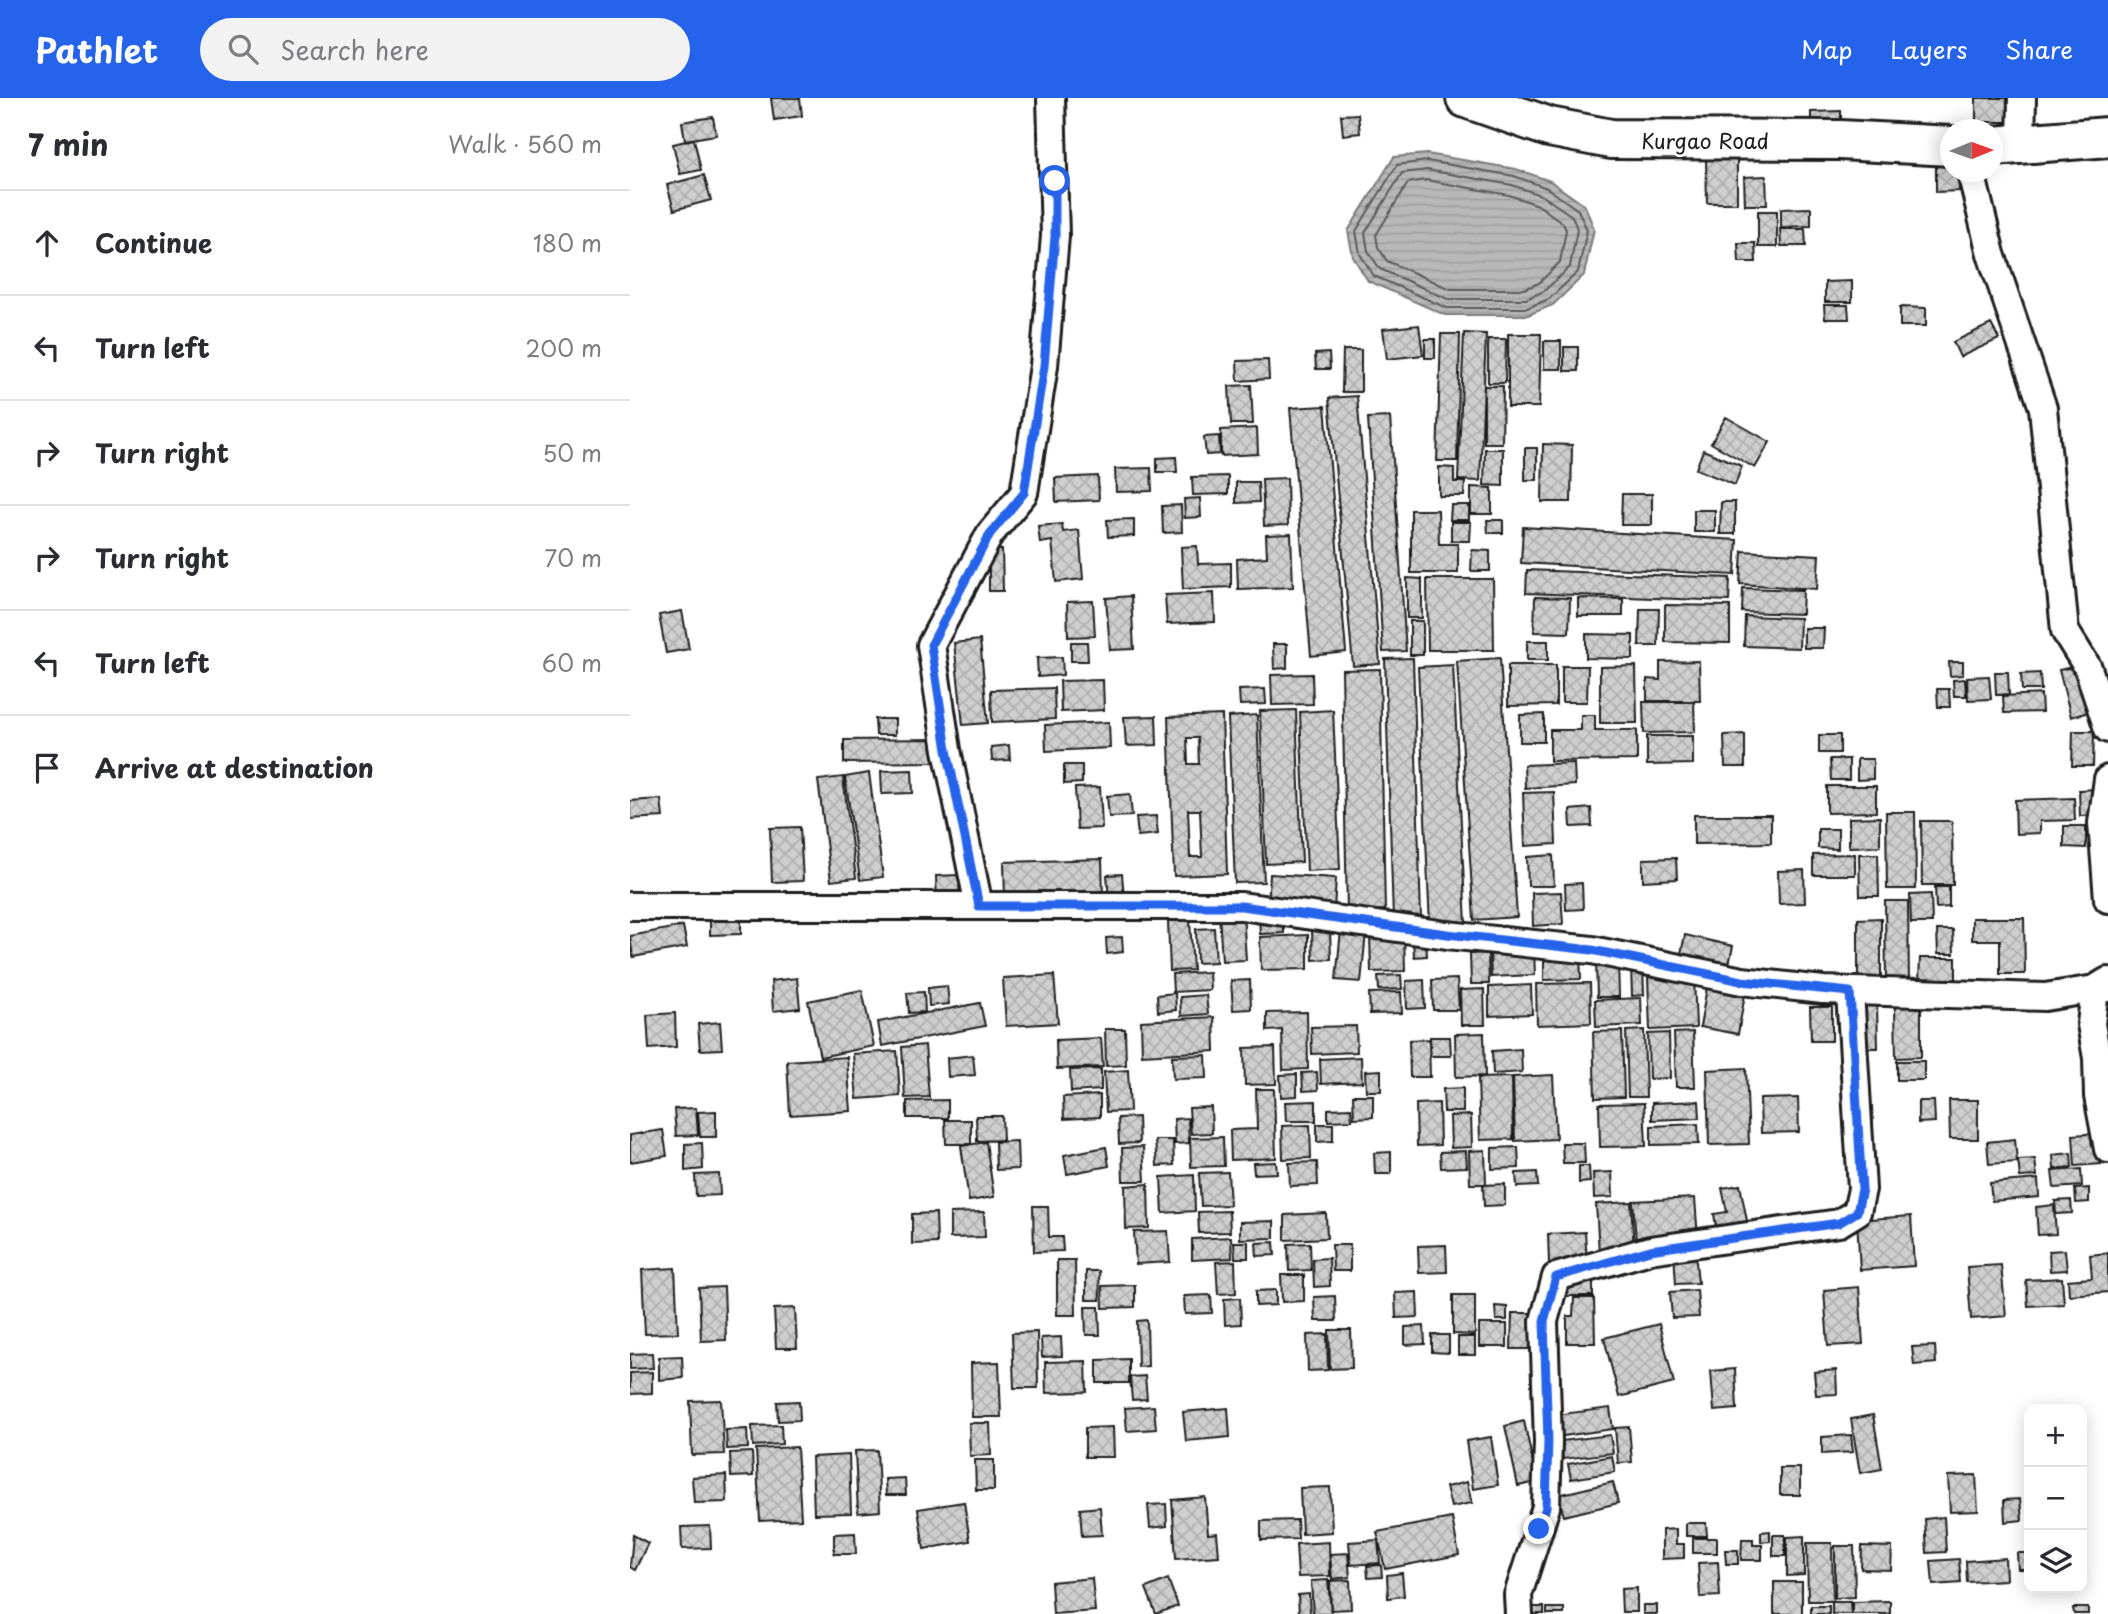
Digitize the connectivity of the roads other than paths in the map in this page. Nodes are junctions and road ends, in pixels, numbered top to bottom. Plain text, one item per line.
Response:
1 (1051, 98) edge
2 (1466, 98) edge
3 (2022, 98) edge
4 (2108, 137) edge
5 (1940, 145) edge
6 (2007, 145) edge
7 (1973, 182) edge
8 (2108, 729) edge
9 (2108, 779) edge
10 (2108, 899) edge
11 (630, 906) edge
12 (979, 906) junction
13 (2104, 986) edge
14 (1850, 992) junction
15 (2108, 1149) edge
16 (1519, 1614) edge

1 - 12 street
2 - 5 street, Kurgao Road
3 - 6 street
4 - 6 street
7 - 8 street
9 - 10 street
11 - 12 street
12 - 14 street
13 - 14 street
13 - 15 street
14 - 16 street

